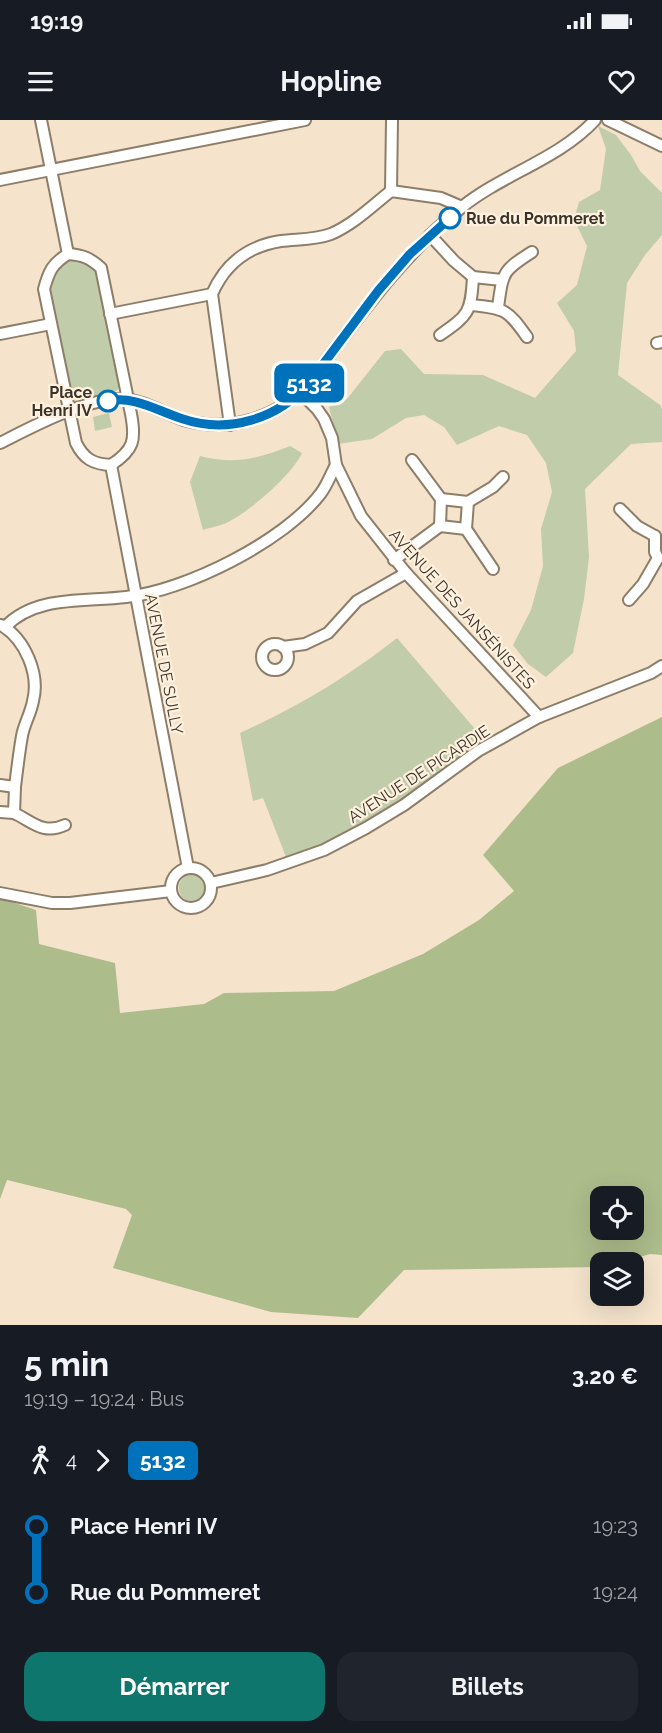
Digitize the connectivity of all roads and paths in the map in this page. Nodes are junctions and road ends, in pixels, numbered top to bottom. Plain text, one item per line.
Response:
1 (41, 120) edge
2 (305, 120) edge
3 (392, 120) edge
4 (595, 120) edge
5 (608, 120) edge
6 (662, 146) edge
7 (51, 170) junction
8 (0, 180) edge
9 (391, 191) junction
10 (462, 207) junction
11 (430, 235) junction
12 (532, 252) dead end
13 (68, 254) junction
14 (473, 277) junction
15 (502, 280) junction
16 (212, 294) junction
17 (471, 305) junction
18 (498, 307) junction
19 (110, 314) junction
20 (51, 324) junction
21 (0, 334) edge
22 (440, 335) dead end
23 (527, 338) dead end
24 (301, 393) junction
25 (127, 399) junction
26 (69, 411) junction
27 (230, 424) junction
28 (0, 443) edge
29 (412, 460) dead end
30 (111, 465) junction
31 (336, 465) junction
32 (503, 477) dead end
33 (441, 499) junction
34 (468, 502) junction
35 (620, 509) dead end
36 (440, 526) junction
37 (466, 529) junction
38 (658, 534) edge
39 (660, 559) edge
40 (394, 560) junction
41 (493, 568) dead end
42 (406, 573) junction
43 (135, 596) junction
44 (630, 600) dead end
45 (2, 626) edge
46 (283, 647) dead end
47 (662, 666) edge
48 (539, 717) junction
49 (0, 785) edge
50 (15, 787) junction
51 (0, 812) edge
52 (14, 813) junction
53 (65, 825) dead end
54 (188, 868) junction
55 (211, 884) junction
56 (171, 891) junction
57 (0, 893) edge

1 - 7 street
2 - 7 street
3 - 9 street
4 - 10 street
5 - 6 street
7 - 8 street
7 - 13 street
9 - 10 street
9 - 16 street
10 - 11 street
11 - 14 street
11 - 24 street
12 - 15 street
13 - 19 street
13 - 20 street
14 - 15 street
14 - 17 street
15 - 18 street
16 - 19 street
16 - 27 street
17 - 18 street
17 - 22 street
18 - 23 street
19 - 25 street
20 - 21 street
20 - 26 street
24 - 27 street
24 - 31 street, AVENUE DES JANSÉNISTES
25 - 26 street
25 - 27 street
25 - 30 street
26 - 28 street
26 - 30 street
29 - 33 street
30 - 43 street, AVENUE DE SULLY
31 - 40 street, AVENUE DES JANSÉNISTES
31 - 43 street
32 - 34 street
33 - 34 street
33 - 36 street
34 - 37 street
35 - 38 street
36 - 37 street
36 - 40 street
37 - 41 street
38 - 39 street
39 - 44 street
40 - 42 street, AVENUE DES JANSÉNISTES
42 - 46 street
42 - 48 street, AVENUE DES JANSÉNISTES
43 - 45 street
43 - 54 street, AVENUE DE SULLY
45 - 50 street
47 - 48 street, AVENUE DE PICARDIE
48 - 55 street, AVENUE DE PICARDIE
49 - 50 street
50 - 52 street
51 - 52 street
52 - 53 street
54 - 55 street
54 - 56 street
55 - 56 street
56 - 57 street

